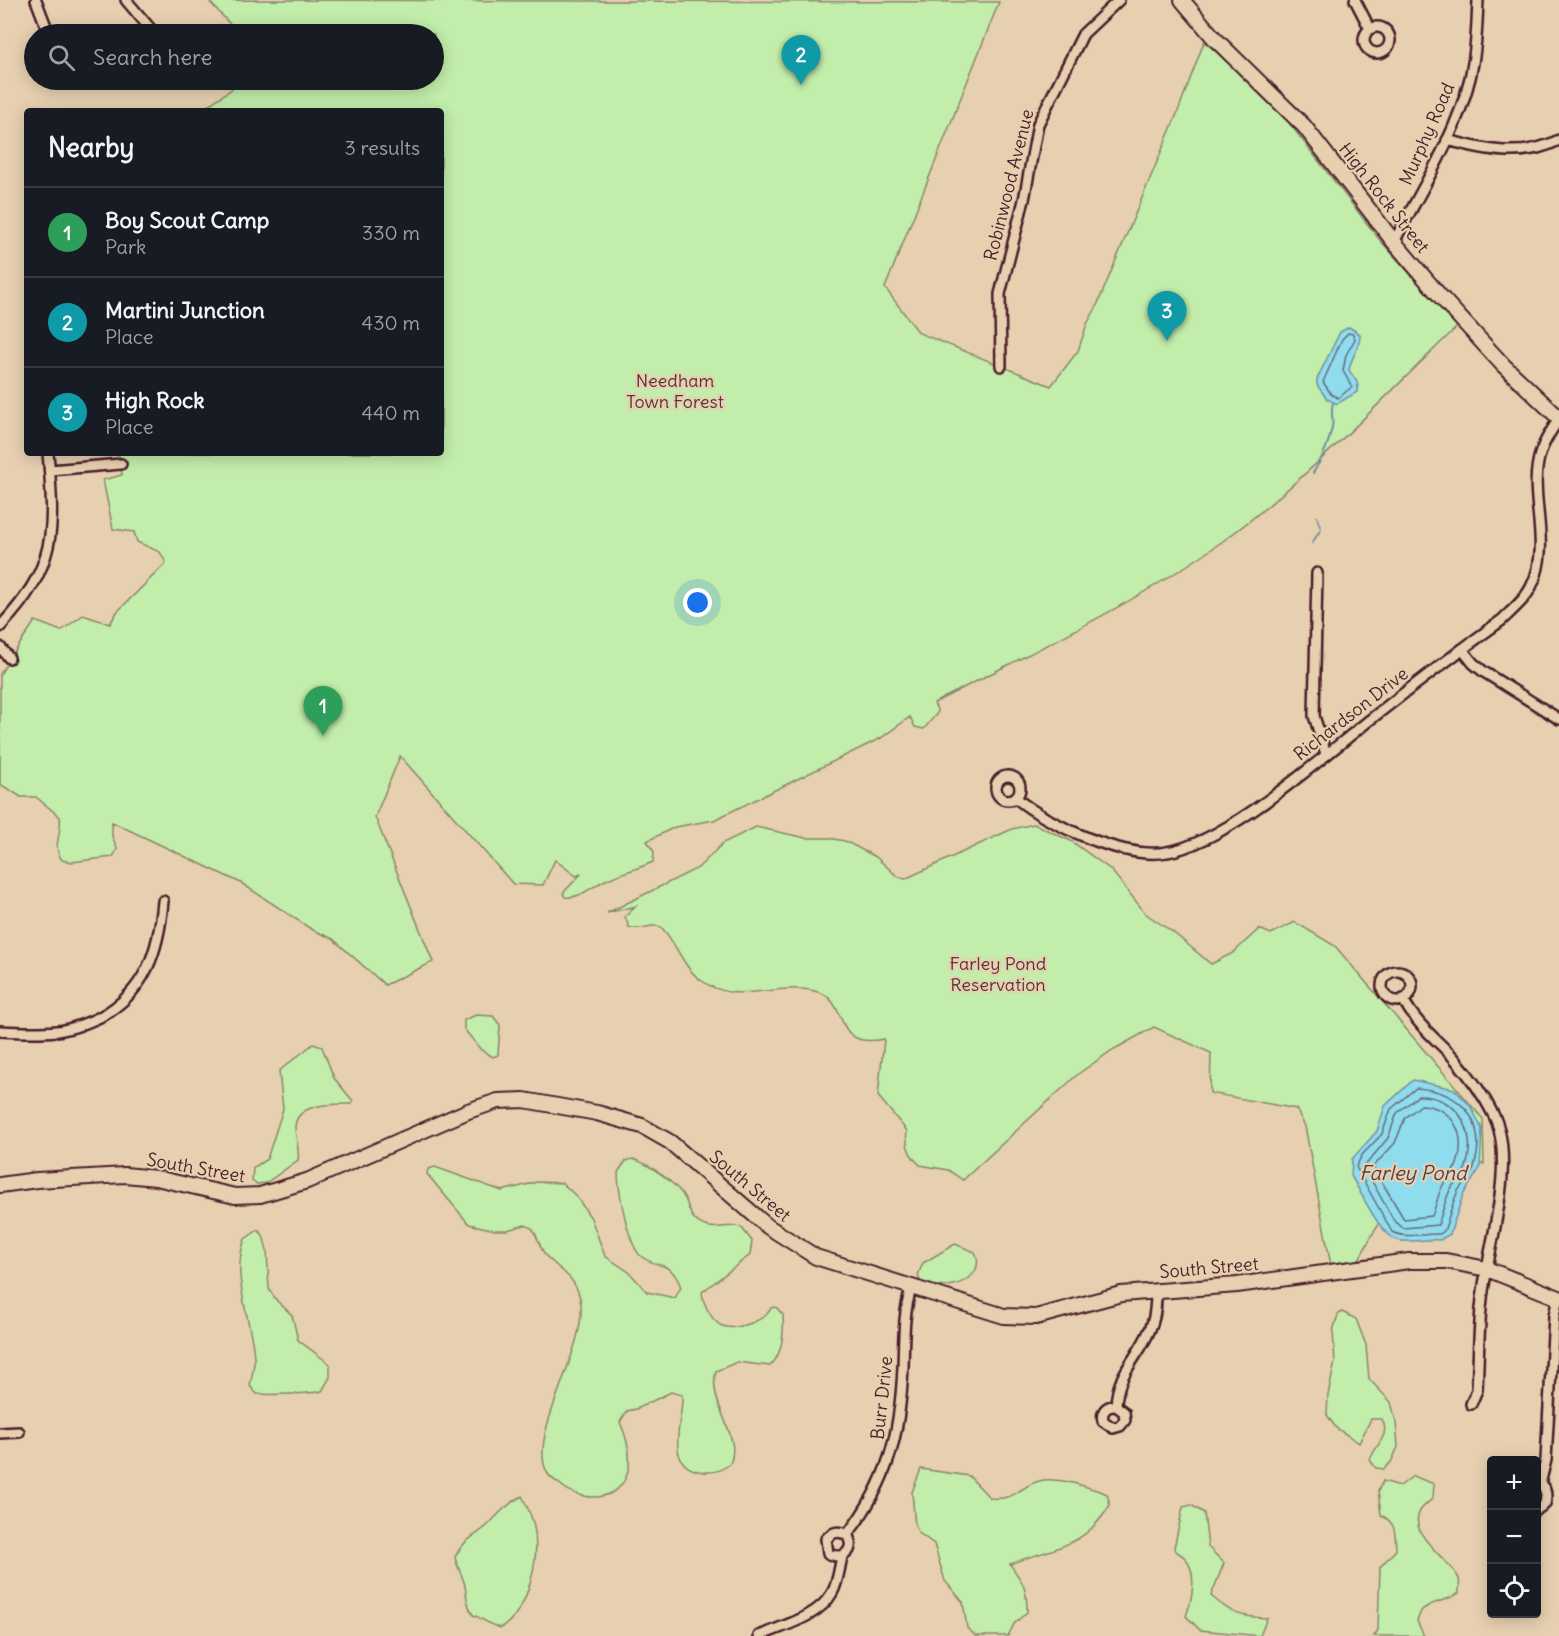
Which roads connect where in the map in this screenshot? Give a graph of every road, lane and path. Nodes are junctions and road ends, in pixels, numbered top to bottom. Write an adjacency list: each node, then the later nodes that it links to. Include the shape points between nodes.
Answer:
1 (36, 0): 7 (street)
2 (126, 0): 8 (street)
3 (1119, 0): 13 (street, Robinwood Avenue, via 1083,34 1038,124 1000,294)
4 (1182, 0): 12 (street, High Rock Street, via 1215,39 1304,126)
5 (1355, 0): 9 (street)
6 (1478, 0): 10 (street, Murphy Road, via 1470,78)
7 (45, 24)
8 (146, 24)
9 (1370, 29)
10 (1447, 140): 11 (street, via 1519,152); 12 (street, Murphy Road)
11 (1559, 140)
12 (1394, 242): 14 (street, High Rock Street, via 1477,337)
13 (1001, 366)
14 (1559, 418): 21 (street, Richardson Drive, via 1540,453 1537,471 1541,546 1532,586 1502,620)
15 (48, 456): 17 (street)
16 (121, 464): 17 (street)
17 (50, 470): 19 (street, via 53,516 47,555 23,599)
18 (1317, 573): 24 (street, via 1314,716)
19 (0, 627)
20 (0, 647): 22 (street)
21 (1462, 649): 23 (street, via 1484,672); 24 (street, Richardson Drive)
22 (9, 658)
23 (1559, 720)
24 (1326, 754): 25 (street, Richardson Drive, via 1230,824 1168,852 1136,853 1114,848 1033,811)
25 (1016, 798)
26 (163, 901): 28 (street, via 159,936 150,965 131,993 112,1010 58,1031)
27 (1403, 999): 30 (street, via 1414,1017 1478,1089 1501,1133 1497,1225)
28 (0, 1031)
29 (0, 1185): 31 (street, South Street, via 125,1175 235,1196 260,1195 307,1181 468,1111 498,1101 524,1100 642,1125 670,1142 787,1241 816,1257)
30 (1487, 1269): 32 (street, South Street, via 1409,1261 1246,1284); 33 (street, South Street); 34 (street, via 1477,1390)
31 (911, 1288): 32 (street, South Street, via 1024,1319 1112,1296); 41 (street, Burr Drive, via 906,1310 899,1426 892,1454 876,1491)
32 (1156, 1291): 35 (street, via 1152,1325 1122,1376)
33 (1559, 1298): 38 (street, via 1554,1316 1546,1460)
34 (1471, 1404)
35 (1116, 1406)
36 (19, 1432): 37 (street)
37 (0, 1433)
38 (1541, 1474)
39 (1541, 1487): 40 (street, via 1547,1495)
40 (1541, 1507)
41 (847, 1535): 42 (street, Burr Drive, via 851,1544); 42 (street, via 840,1531 826,1539 828,1553)
42 (842, 1557): 43 (street, via 833,1592 826,1602)
43 (759, 1636)

